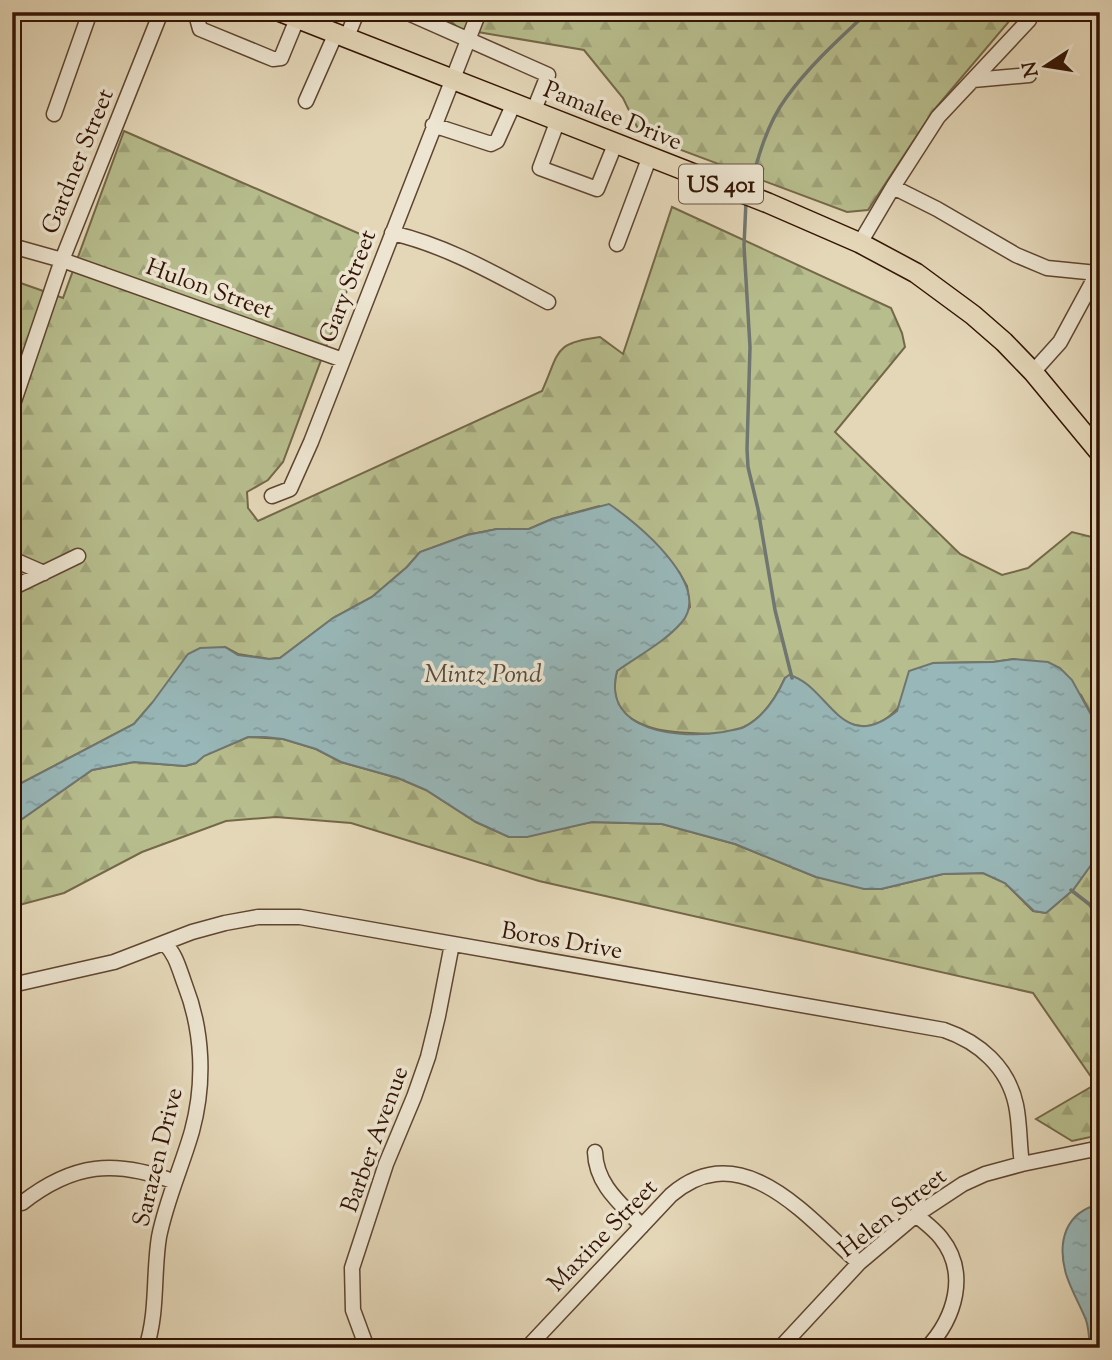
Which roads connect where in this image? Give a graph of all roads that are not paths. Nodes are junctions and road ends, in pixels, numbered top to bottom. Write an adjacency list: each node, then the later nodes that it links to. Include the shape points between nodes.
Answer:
1 (90, 12): 17 (street)
2 (161, 12): 27 (street, Gardner Street)
3 (200, 12): 7 (street, via 200,29 273,60 281,58)
4 (357, 12): 9 (street)
5 (406, 12): 10 (street)
6 (479, 12): 10 (street, Gary Street)
7 (289, 16): 9 (main road, Pamalee Drive / US 401)
8 (1030, 20): 13 (street)
9 (342, 35): 12 (main road, Pamalee Drive / US 401); 14 (street)
10 (467, 39): 12 (street, Gary Street); 16 (street, via 548,75)
11 (1030, 75): 13 (street)
12 (451, 80): 15 (main road, Pamalee Drive / US 401); 19 (street, Gary Street)
13 (973, 80): 22 (street, via 938,117)
14 (306, 101)
15 (514, 103): 16 (main road, Pamalee Drive / US 401); 19 (street, via 497,141 491,144)
16 (534, 110): 18 (main road, Pamalee Drive / US 401)
17 (54, 114)
18 (558, 120): 20 (main road, Pamalee Drive / US 401); 20 (street, via 540,168 597,189)
19 (433, 125): 23 (street, Gary Street)
20 (616, 142): 21 (main road, Pamalee Drive / US 401)
21 (650, 156): 24 (main road, Pamalee Drive / US 401); 25 (street)
22 (893, 187): 24 (street); 28 (street, via 1047,268)
23 (392, 233): 29 (street, via 461,256); 30 (street, Gary Street)
24 (860, 243): 31 (main road, Pamalee Drive / US 401, via 916,273 973,315)
25 (617, 244)
26 (12, 246): 27 (street, Hulon Street)
27 (62, 260): 30 (street, Hulon Street); 32 (street, Gardner Street)
28 (1098, 270): 31 (street, via 1060,342)
29 (548, 302)
30 (343, 360): 34 (street, Gary Street, via 290,489)
31 (1033, 372): 33 (main road, Pamalee Drive / US 401)
32 (12, 407)
33 (1100, 453)
34 (272, 496)
35 (78, 556): 37 (street)
36 (12, 559): 37 (street)
37 (44, 573): 38 (street)
38 (12, 588)
39 (164, 943): 40 (street, Boros Drive, via 225,923 283,916); 41 (street, Boros Drive, via 114,962); 45 (street, Sarazen Drive, via 172,950 190,997 200,1046 199,1097)
40 (452, 944): 44 (street, Boros Drive, via 960,1035 987,1054 1011,1088); 51 (street, Barber Avenue, via 428,1057 352,1268 353,1310)
41 (12, 985)
42 (1100, 1148): 44 (street, Helen Street)
43 (594, 1152): 48 (street, via 603,1185)
44 (1022, 1164): 47 (street, Helen Street, via 963,1184)
45 (176, 1182): 46 (street, via 125,1168 92,1170 42,1187); 50 (street, Sarazen Drive, via 159,1237 154,1314)
46 (22, 1203)
47 (916, 1215): 49 (street, Helen Street); 54 (street, via 948,1248 956,1275 950,1316)
48 (642, 1226): 49 (street, Maxine Street, via 691,1181 732,1174 779,1191); 52 (street, Maxine Street)
49 (859, 1264): 53 (street, Helen Street)
50 (146, 1348)
51 (368, 1348)
52 (527, 1348)
53 (780, 1348)
54 (927, 1348)

